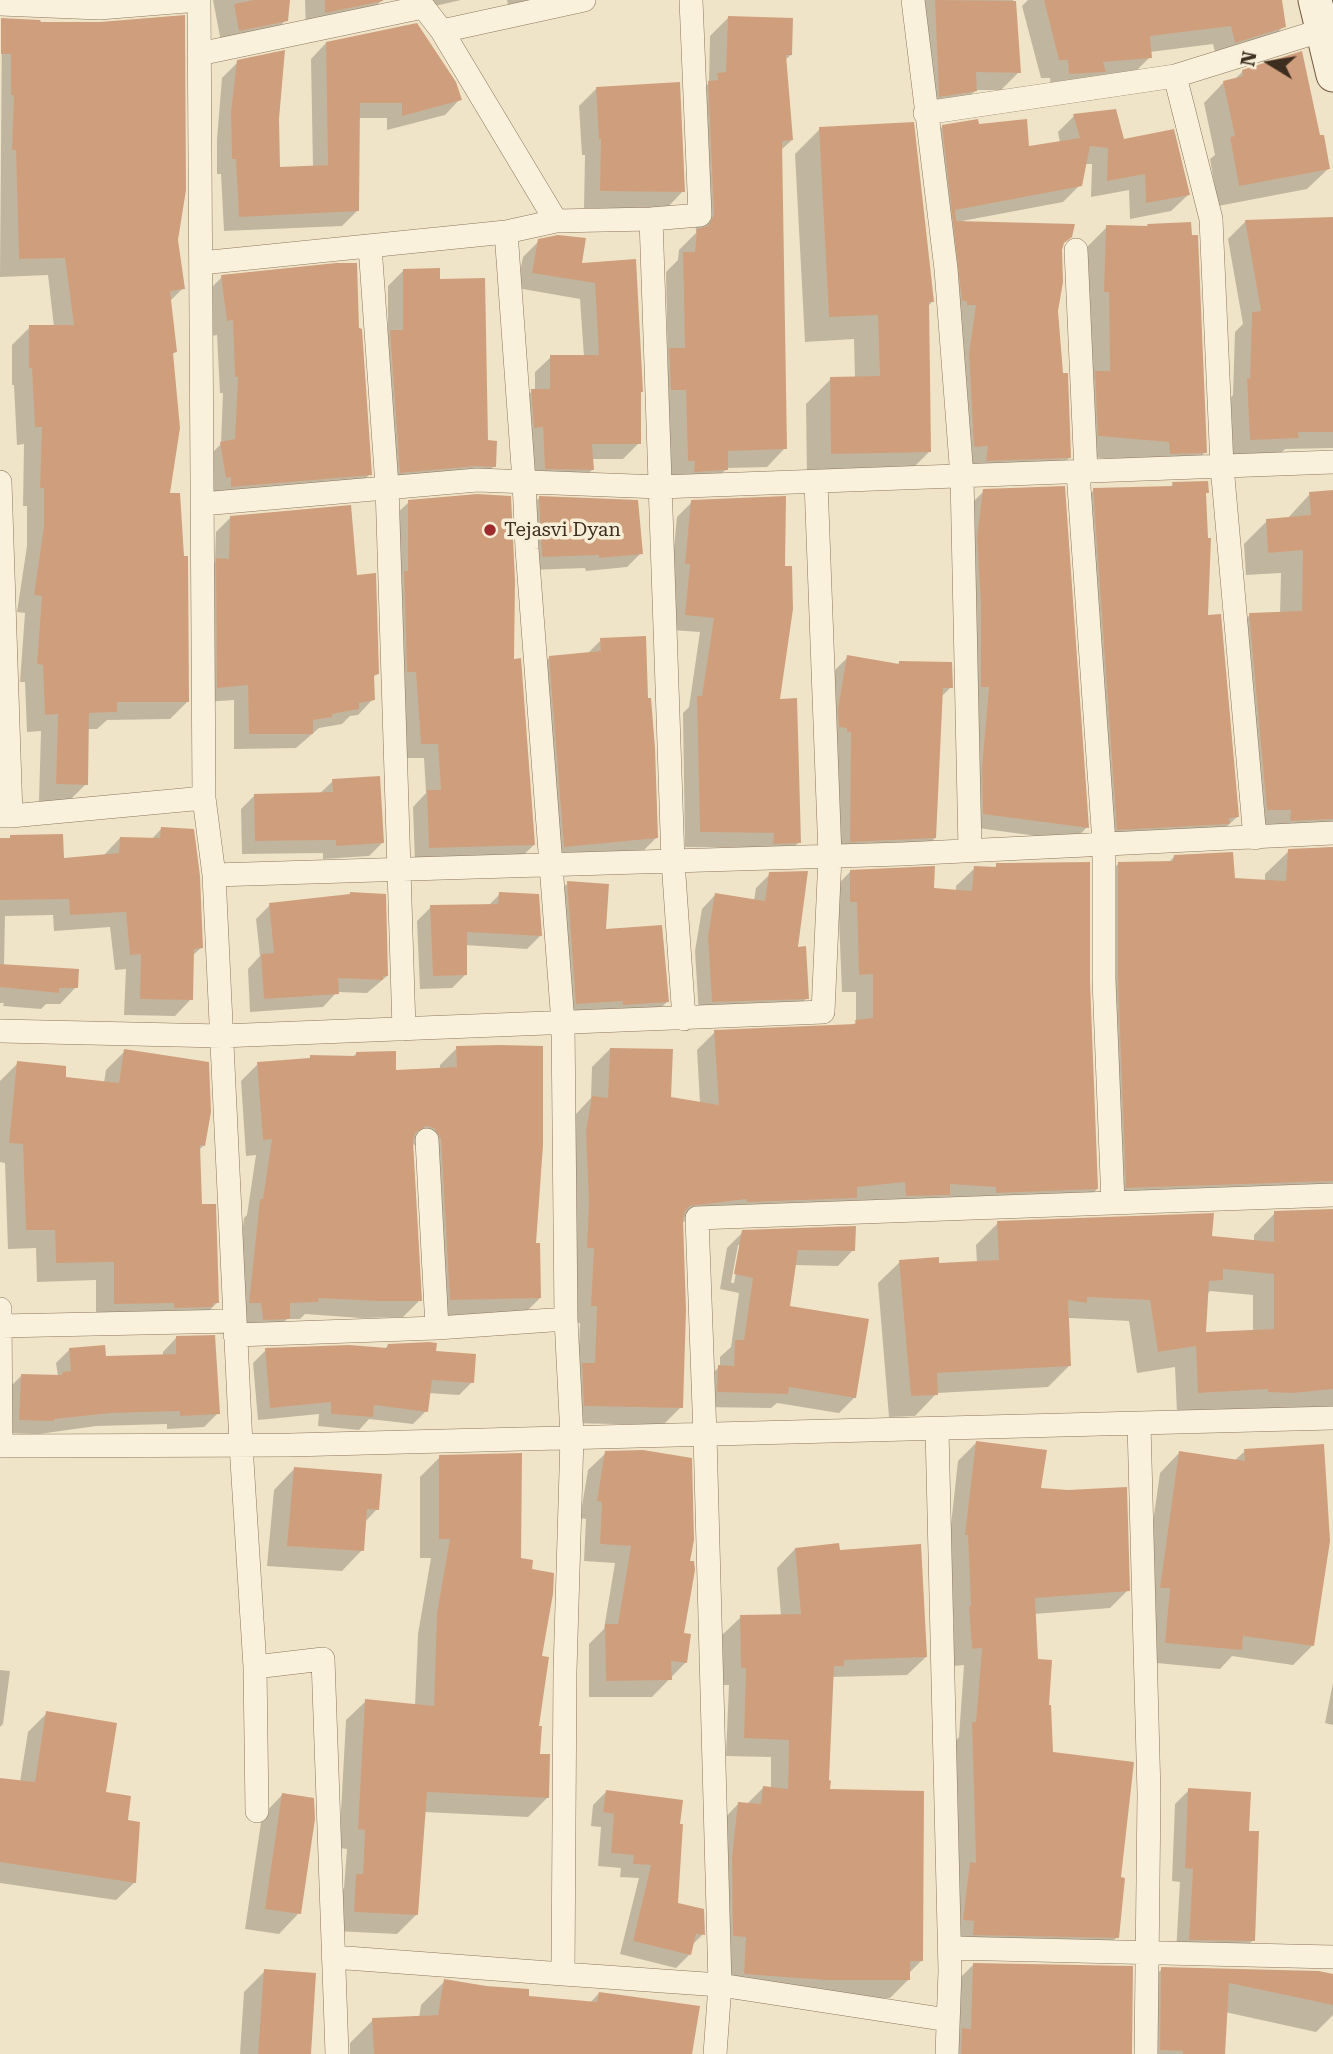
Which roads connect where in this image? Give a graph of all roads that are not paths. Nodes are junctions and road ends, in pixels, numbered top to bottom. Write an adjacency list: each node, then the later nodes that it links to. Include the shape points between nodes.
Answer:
1 (584, 0): 8 (street)
2 (691, 0): 13 (street, via 700,215)
3 (912, 0): 12 (street)
4 (0, 4): 5 (street)
5 (99, 4): 9 (street, via 199,0)
6 (421, 4): 8 (street); 9 (street)
7 (1319, 15): 10 (street); 11 (street)
8 (442, 31): 14 (street)
9 (199, 54): 18 (street)
10 (1333, 75)
11 (1175, 76): 12 (street); 20 (street, via 1211,219)
12 (925, 113): 22 (street, via 946,269)
13 (651, 219): 14 (street); 27 (street)
14 (556, 221): 15 (street)
15 (506, 232): 16 (street); 23 (street)
16 (370, 246): 18 (street); 26 (street)
17 (1076, 250): 21 (street)
18 (201, 263): 28 (street)
19 (1333, 462): 20 (street)
20 (1222, 466): 21 (street); 32 (street)
21 (1082, 472): 22 (street); 33 (street)
22 (962, 477): 25 (street); 34 (street)
23 (524, 481): 26 (street); 27 (street); 37 (street)
24 (0, 482): 30 (street)
25 (816, 482): 27 (street); 35 (street)
26 (387, 486): 28 (street); 38 (street)
27 (660, 487): 36 (street)
28 (202, 504): 29 (street)
29 (204, 798): 30 (street); 39 (street)
30 (6, 816)
31 (1333, 833): 32 (street)
32 (1255, 838): 33 (street)
33 (1104, 843): 34 (street); 47 (street)
34 (970, 850): 35 (street)
35 (830, 856): 36 (street); 40 (street, via 823,1012)
36 (673, 861): 37 (street); 40 (street)
37 (552, 866): 38 (street); 41 (street)
38 (398, 870): 39 (street); 42 (street)
39 (214, 875): 44 (street)
40 (684, 1019): 41 (street)
41 (563, 1023): 42 (street); 49 (street)
42 (404, 1028): 44 (street)
43 (0, 1031): 44 (street)
44 (221, 1036): 50 (street)
45 (427, 1140): 51 (street)
46 (1333, 1195): 47 (street)
47 (1113, 1203): 55 (street, via 697,1218)
48 (1, 1318): 50 (street); 58 (street)
49 (566, 1319): 51 (street); 56 (street)
50 (235, 1328): 51 (street); 57 (street)
51 (437, 1328)
52 (1333, 1418): 53 (street)
53 (1139, 1424): 54 (street); 62 (street)
54 (937, 1429): 55 (street); 61 (street)
55 (705, 1434): 56 (street); 66 (street)
56 (572, 1437): 57 (street); 65 (street)
57 (241, 1445): 58 (street); 59 (street)
58 (1, 1446)
59 (255, 1667): 60 (street); 64 (street, via 323,1659)
60 (257, 1811)
61 (950, 1948): 62 (street); 67 (street)
62 (1149, 1953): 63 (street); 71 (street)
63 (1333, 1957)
64 (333, 1958): 65 (street); 68 (street)
65 (563, 1974): 66 (street)
66 (720, 1985): 67 (street); 69 (street)
67 (948, 2020): 70 (street)
68 (337, 2054)
69 (715, 2054)
70 (947, 2054)
71 (1146, 2054)

